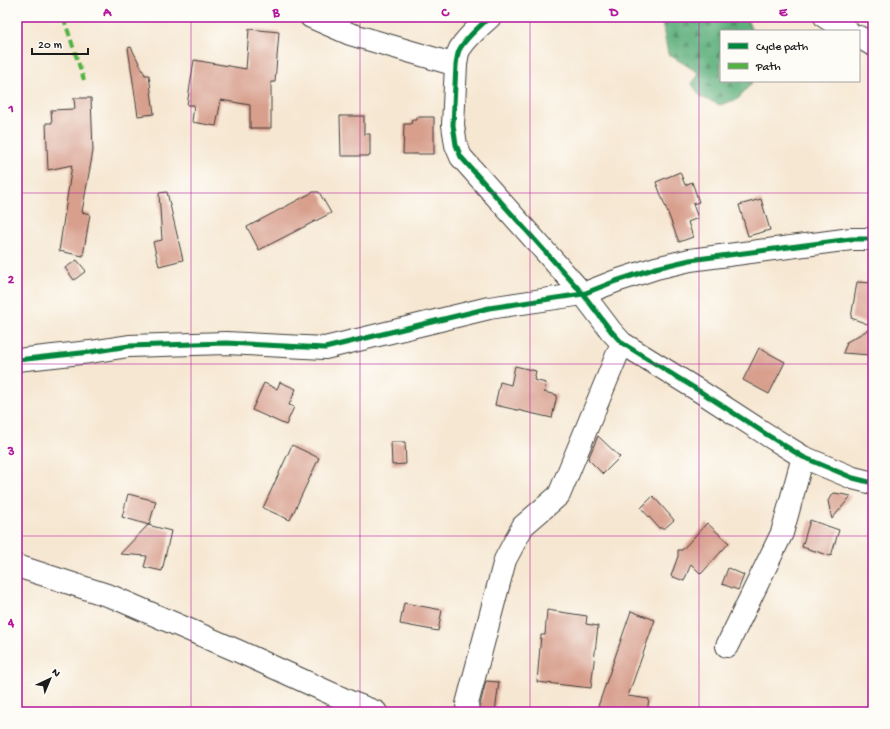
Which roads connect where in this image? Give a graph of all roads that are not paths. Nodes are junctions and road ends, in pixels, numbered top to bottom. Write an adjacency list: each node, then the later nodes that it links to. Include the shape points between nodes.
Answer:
1 (311, 17): 7 (street, via 350,34)
2 (490, 17): 7 (street, via 460,47)
3 (826, 17): 4 (street)
4 (846, 30)
5 (860, 38): 6 (street)
6 (873, 45)
7 (456, 65): 9 (street, via 454,125 456,146 461,157)
8 (873, 239): 9 (street, via 851,239 690,260 642,272)
9 (583, 294): 10 (street); 11 (street, via 489,308 325,348 226,343 129,346)
10 (622, 343): 12 (street); 17 (street, via 559,495 523,526 505,560 467,704)
11 (17, 360)
12 (804, 457): 13 (street); 15 (street, via 782,533)
13 (873, 484)
14 (17, 566): 16 (street, via 113,597)
15 (727, 646)
16 (376, 712)
17 (468, 712)

